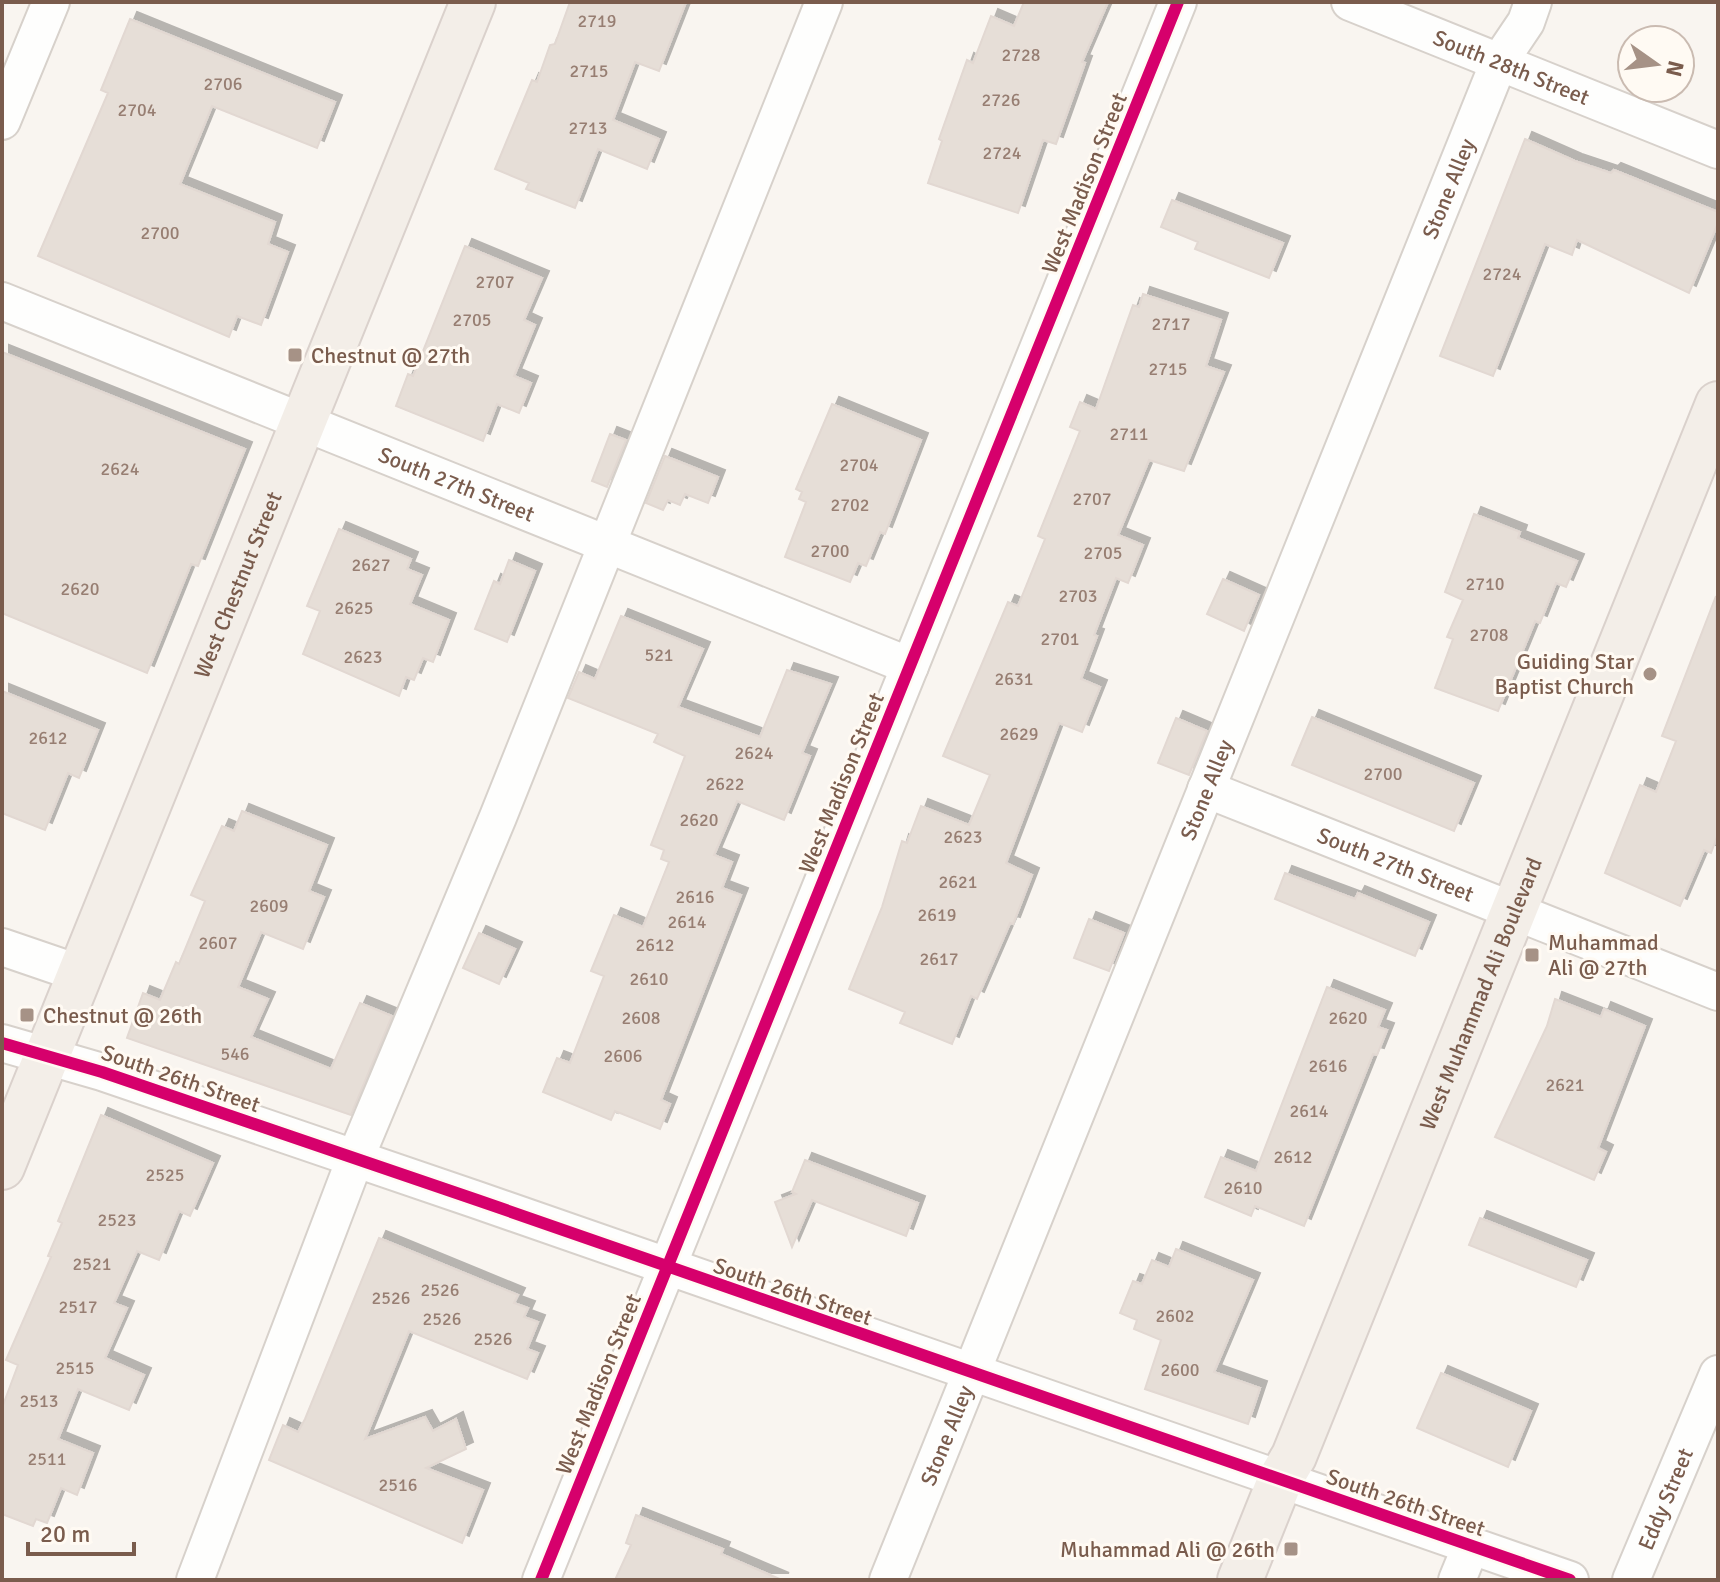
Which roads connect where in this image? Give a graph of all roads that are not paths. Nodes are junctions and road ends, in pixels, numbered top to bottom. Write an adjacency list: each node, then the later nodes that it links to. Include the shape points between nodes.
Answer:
1 (51, 2): 8 (street)
2 (473, 2): 12 (main road, West Chestnut Street)
3 (824, 2): 13 (street)
4 (1178, 2): 14 (street, West Madison Street)
5 (1350, 2): 7 (street, South 28th Street)
6 (1533, 2): 7 (street, Stone Alley)
7 (1499, 62): 9 (street, South 28th Street); 15 (street, Stone Alley)
8 (2, 121)
9 (1718, 150)
10 (2, 301): 12 (street, South 27th Street)
11 (1718, 404): 16 (main road, West Muhammad Ali Boulevard)
12 (303, 421): 13 (street, South 27th Street); 18 (main road, West Chestnut Street)
13 (607, 544): 14 (street, South 27th Street); 22 (street)
14 (910, 666): 24 (street, West Madison Street)
15 (1206, 789): 16 (street, South 27th Street); 25 (street, Stone Alley)
16 (1513, 911): 19 (street, South 27th Street); 27 (main road, West Muhammad Ali Boulevard)
17 (2, 947): 18 (street)
18 (81, 974): 21 (main road, West Chestnut Street)
19 (1718, 992)
20 (2, 1043): 21 (street, South 26th Street)
21 (46, 1056): 22 (street, South 26th Street); 23 (main road, West Chestnut Street)
22 (355, 1159): 24 (street, South 26th Street); 29 (street)
23 (2, 1167)
24 (667, 1268): 25 (street, South 26th Street); 30 (street, West Madison Street)
25 (971, 1374): 27 (street, South 26th Street); 31 (street, Stone Alley)
26 (1718, 1374): 35 (street, Eddy Street)
27 (1281, 1478): 28 (street, South 26th Street); 32 (main road, West Muhammad Ali Boulevard)
28 (1471, 1546): 33 (street); 34 (street, South 26th Street)
29 (195, 1580)
30 (541, 1580)
31 (888, 1580)
32 (1240, 1580)
33 (1457, 1580)
34 (1570, 1580)
35 (1631, 1580)

